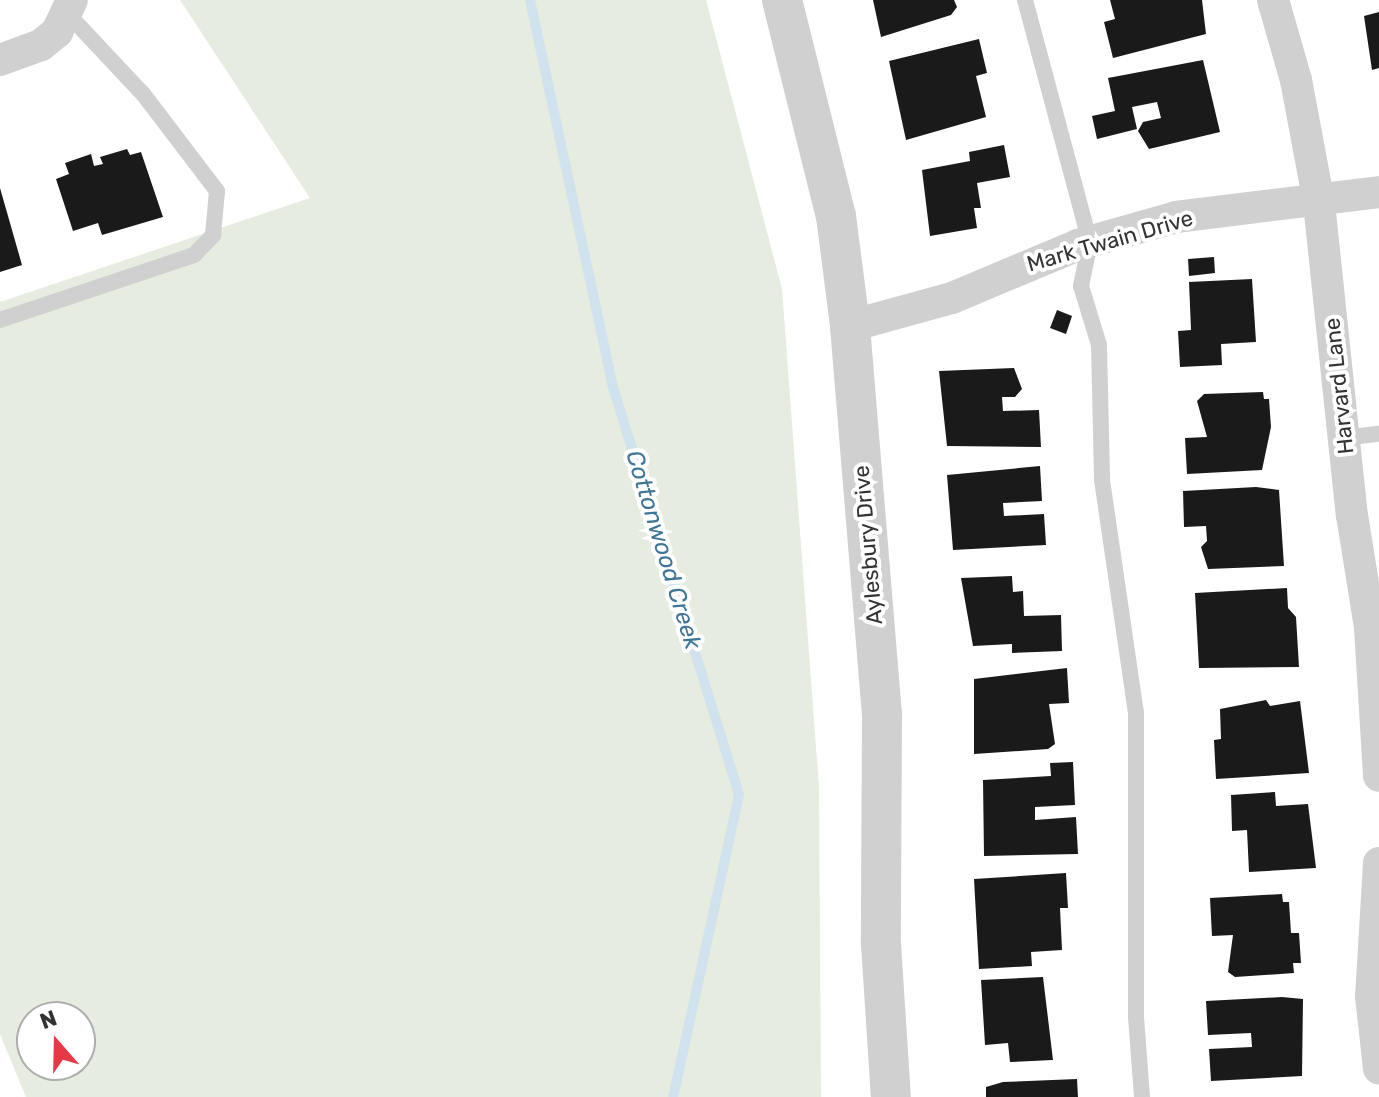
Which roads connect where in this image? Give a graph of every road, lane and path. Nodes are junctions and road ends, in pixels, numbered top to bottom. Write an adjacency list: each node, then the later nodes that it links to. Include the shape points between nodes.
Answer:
1 (782, 0): 10 (street, Aylesbury Drive, via 836,216)
2 (1025, 0): 8 (lane)
3 (1273, 0): 7 (street, Harvard Lane, via 1296,80)
4 (70, 7): 5 (street, via 41,45); 9 (lane, via 217,191 213,235 194,255)
5 (0, 60)
6 (1379, 192): 7 (street, Mark Twain Drive)
7 (1319, 203): 8 (street, Mark Twain Drive, via 1176,217); 12 (street, Harvard Lane)
8 (1090, 242): 10 (street, Mark Twain Drive, via 952,298); 18 (lane, via 1081,286 1099,345 1102,480 1136,713 1136,1017)
9 (0, 320)
10 (850, 326): 17 (street, Aylesbury Drive, via 882,715 881,944)
11 (1379, 434): 12 (lane)
12 (1344, 438): 13 (street, Harvard Lane)
13 (1377, 688): 14 (street, Harvard Lane)
14 (1379, 776)
15 (1379, 863): 16 (street, via 1371,996)
16 (1379, 1069)
17 (891, 1097)
18 (1142, 1097)

